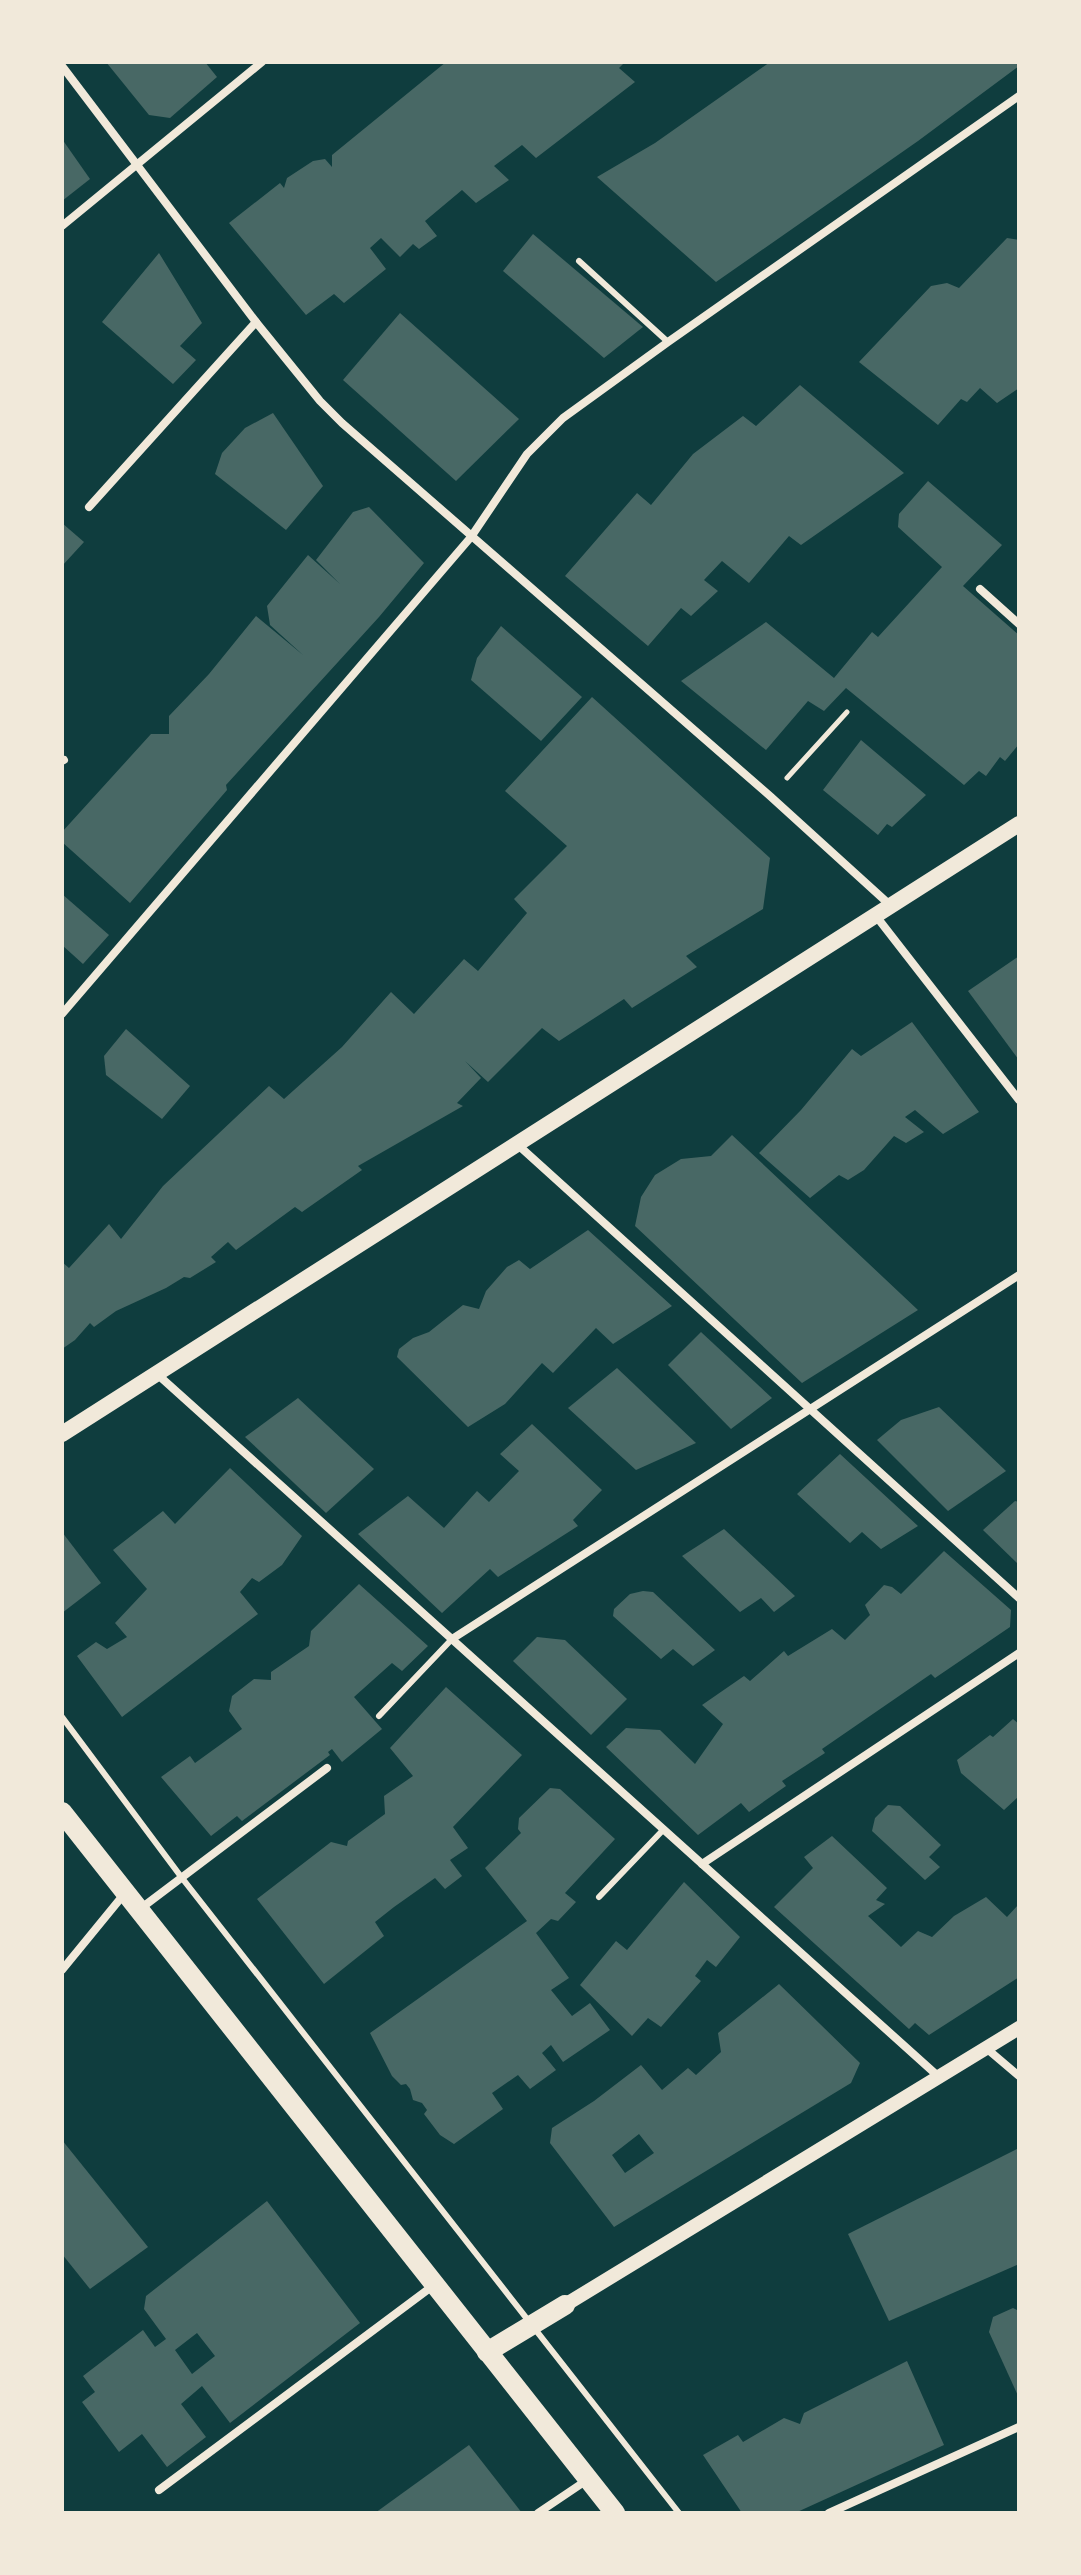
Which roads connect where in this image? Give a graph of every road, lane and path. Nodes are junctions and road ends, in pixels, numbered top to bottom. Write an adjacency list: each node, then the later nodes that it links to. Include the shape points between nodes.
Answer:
1 (262, 62): 4 (street)
2 (62, 66): 4 (street)
3 (1019, 96): 8 (street)
4 (136, 165): 5 (street); 7 (street)
5 (62, 226)
6 (579, 261): 8 (lane)
7 (256, 322): 9 (street); 10 (street, via 342,423)
8 (668, 342): 10 (street, via 540,439)
9 (89, 507)
10 (471, 537): 14 (street); 18 (street)
11 (980, 589): 12 (street)
12 (1019, 624)
13 (847, 712): 14 (path)
14 (770, 796): 16 (street)
15 (1019, 824): 16 (main road)
16 (891, 906): 17 (main road)
17 (876, 916): 19 (street); 20 (main road)
18 (62, 1014)
19 (1019, 1100)
20 (517, 1144): 22 (main road); 23 (street)
21 (1019, 1275): 23 (street)
22 (157, 1374): 24 (main road); 26 (street)
23 (810, 1409): 25 (street); 26 (street)
24 (62, 1434)
25 (1019, 1598)
26 (452, 1639): 28 (lane); 32 (street)
27 (1019, 1653): 33 (street)
28 (379, 1716)
29 (62, 1717): 34 (lane)
30 (327, 1768): 34 (street)
31 (62, 1812): 35 (main road)
32 (664, 1829): 33 (street); 36 (lane)
33 (702, 1864): 42 (street)
34 (182, 1878): 37 (street); 45 (lane)
35 (126, 1892): 37 (main road); 38 (street)
36 (599, 1897)
37 (139, 1910): 43 (main road)
38 (62, 1970)
39 (1019, 2028): 40 (street)
40 (986, 2048): 41 (street); 42 (street)
41 (1019, 2076)
42 (939, 2077): 44 (street)
43 (434, 2284): 46 (main road); 49 (street)
44 (565, 2305): 45 (main road)
45 (533, 2324): 46 (main road); 52 (lane)
46 (487, 2352): 48 (main road)
47 (1019, 2427): 53 (street)
48 (588, 2480): 50 (street); 51 (main road)
49 (159, 2490)
50 (538, 2513)
51 (615, 2513)
52 (679, 2513)
53 (829, 2513)

